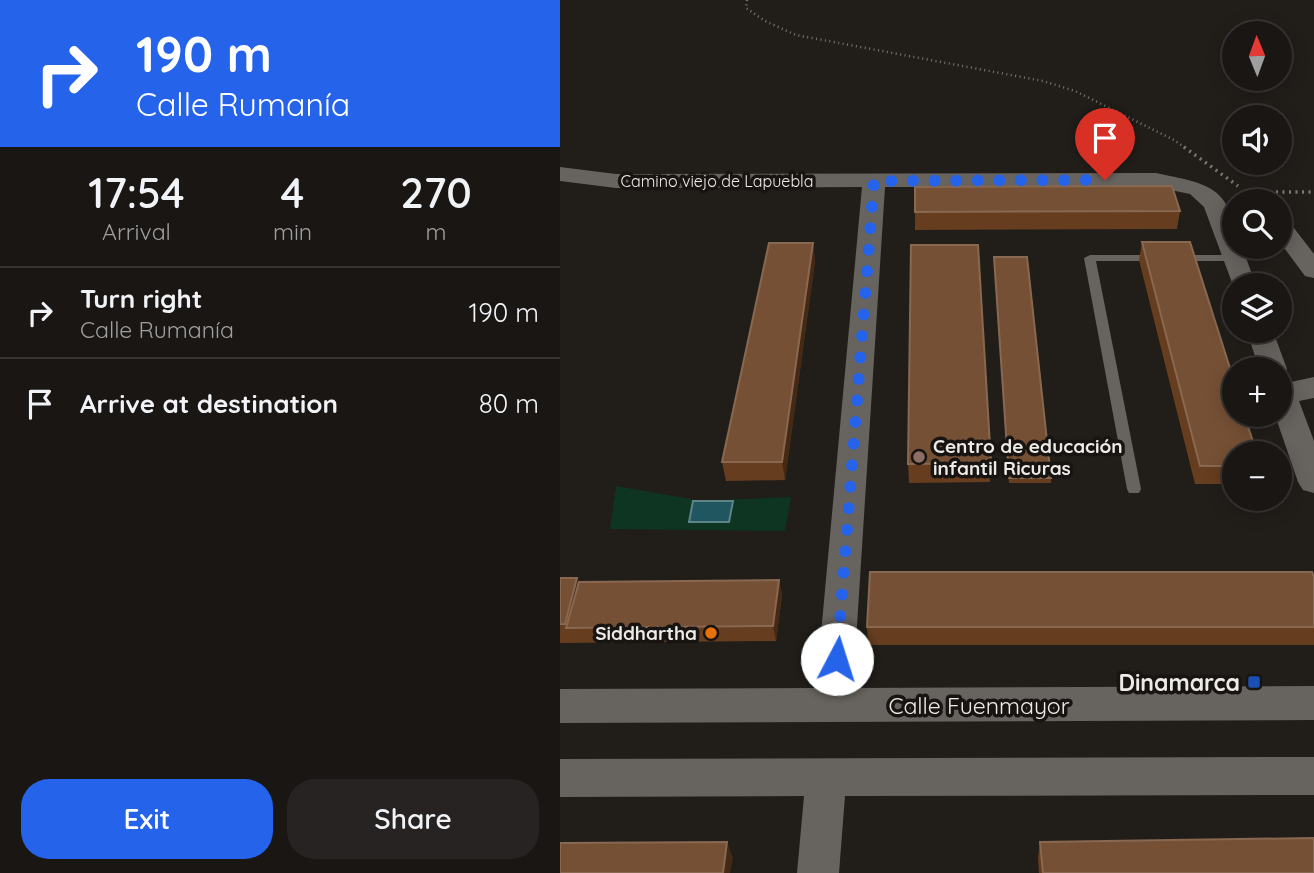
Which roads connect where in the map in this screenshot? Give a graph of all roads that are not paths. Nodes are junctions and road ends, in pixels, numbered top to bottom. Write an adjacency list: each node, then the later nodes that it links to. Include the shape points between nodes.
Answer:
1 (560, 174): 2 (street, Camino viejo de Lapuebla, via 616,181)
2 (874, 181): 3 (street, Camino viejo de Lapuebla, via 1156,180 1198,189 1215,205); 14 (street)
3 (1222, 225)
4 (1292, 241): 6 (street)
5 (1222, 258): 11 (lane, via 1090,258)
6 (1314, 271)
7 (1292, 386): 8 (street, via 1306,391)
8 (1314, 386)
9 (1292, 421): 10 (street)
10 (1314, 482)
11 (1134, 489)
12 (1314, 703): 14 (street, Calle Fuenmayor)
13 (560, 706): 14 (street, Calle Fuenmayor)
14 (833, 706)
15 (1314, 776): 16 (street)
16 (826, 777): 17 (street); 18 (street)
17 (560, 778)
18 (818, 873)

